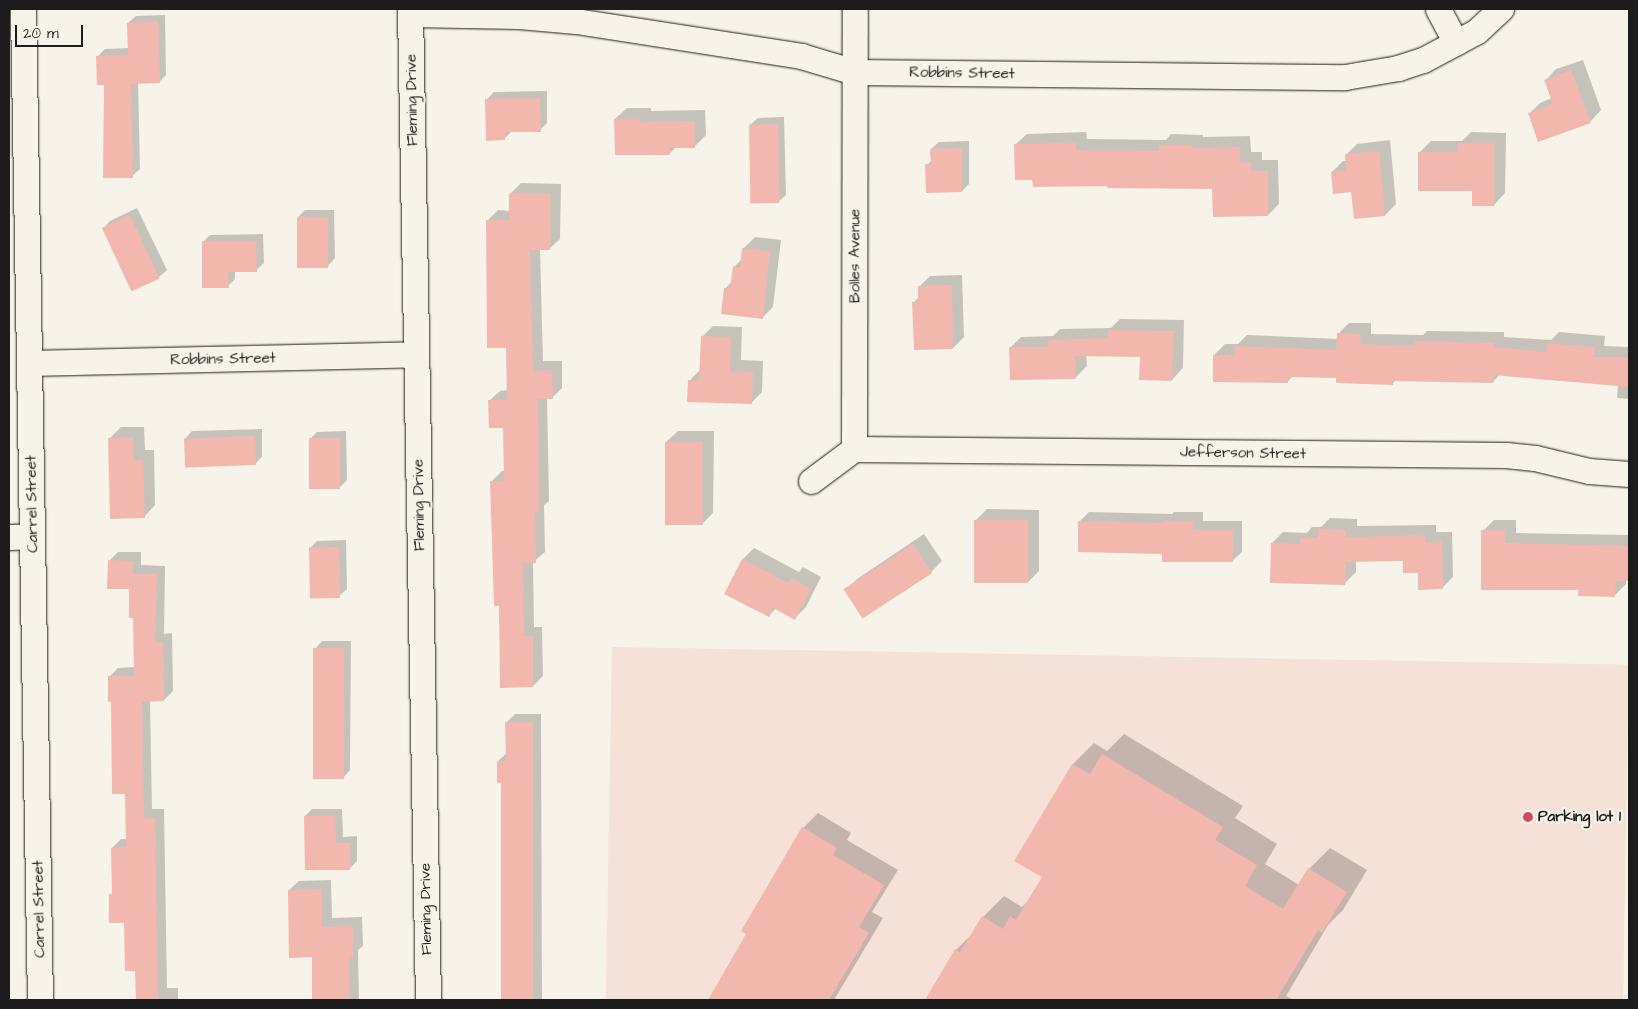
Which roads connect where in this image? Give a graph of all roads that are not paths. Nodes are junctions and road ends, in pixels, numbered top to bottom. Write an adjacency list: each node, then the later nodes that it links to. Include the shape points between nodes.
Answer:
1 (23, 9): 9 (street, Carrel Street)
2 (855, 9): 7 (street, Bolles Avenue)
3 (1438, 9): 6 (street)
4 (1501, 9): 6 (street, Robbins Street, via 1477,31)
5 (410, 12): 7 (street, Robbins Street, via 519,16 576,22 801,56); 8 (street, Fleming Drive)
6 (1456, 43): 7 (street, Robbins Street, via 1423,60 1398,68 1344,77)
7 (855, 72): 10 (street, Bolles Avenue)
8 (416, 354): 9 (street, Robbins Street); 15 (street, Fleming Drive)
9 (30, 363): 13 (street, Carrel Street)
10 (854, 449): 11 (street, Jefferson Street, via 1506,455 1535,458 1589,471); 12 (street)
11 (1629, 474)
12 (811, 481)
13 (20, 536): 14 (street, Carrel Street)
14 (40, 1000)
15 (428, 1000)

